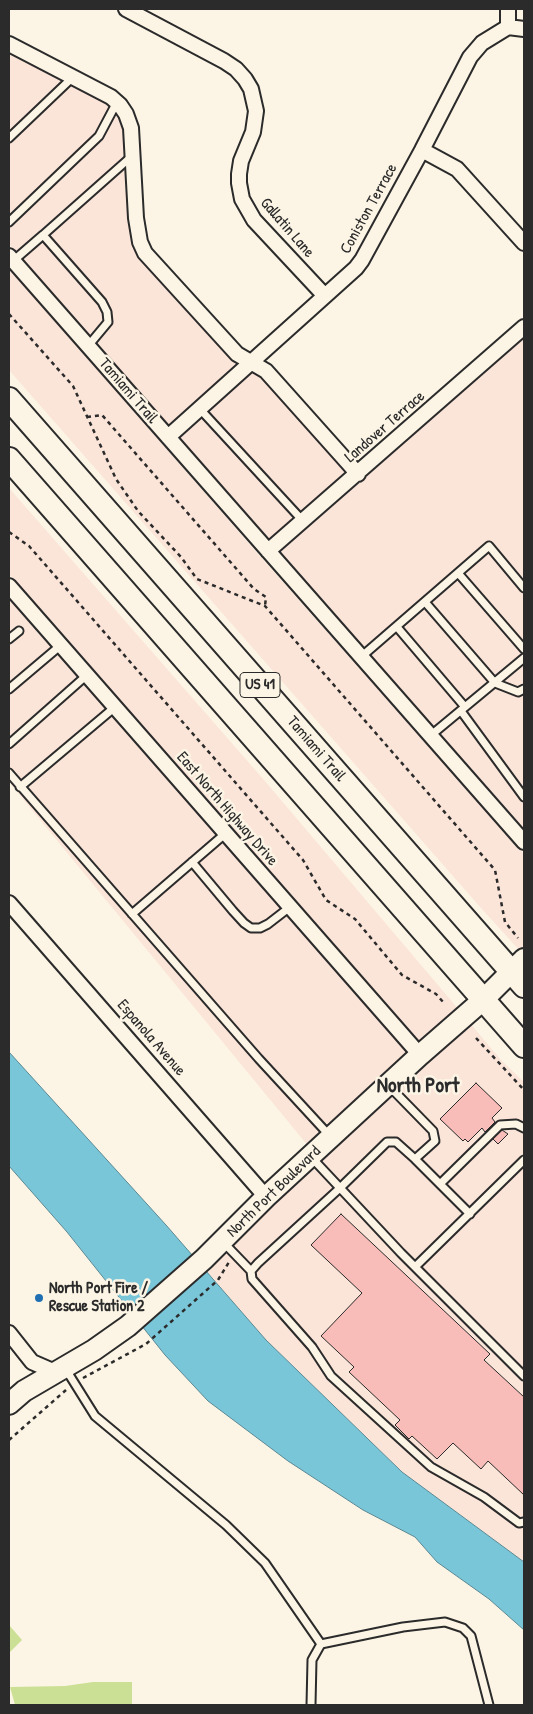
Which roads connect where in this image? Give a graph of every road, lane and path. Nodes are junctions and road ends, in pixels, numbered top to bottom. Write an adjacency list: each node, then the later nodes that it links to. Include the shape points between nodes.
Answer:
1 (126, 9): 15 (street, Gallatin Lane, via 236,68 245,79 256,111 253,132 241,161 239,183 242,199 254,220)
2 (508, 9): 3 (street)
3 (508, 27): 4 (street); 9 (street, Coniston Terrace, via 482,43 470,57)
4 (524, 29)
5 (9, 44): 6 (street)
6 (73, 78): 7 (street); 8 (lane)
7 (117, 102): 10 (street, via 131,128); 11 (lane, via 99,136)
8 (9, 138)
9 (422, 150): 13 (street, via 457,169); 15 (street, Coniston Terrace, via 362,260)
10 (132, 156): 12 (lane); 19 (street, via 136,218 140,242 146,253 237,354)
11 (9, 222)
12 (42, 235): 14 (lane); 18 (lane, via 102,302 107,312 108,322)
13 (524, 243)
14 (11, 258): 18 (street, Tamiami Trail)
15 (325, 296): 19 (street, Coniston Terrace)
16 (9, 314): 22 (path, via 73,386)
17 (524, 327): 25 (street, Landover Terrace)
18 (88, 346): 23 (street, Tamiami Trail)
19 (250, 362): 21 (street, Coniston Terrace); 25 (street, via 266,371)
20 (9, 399): 59 (main road, Tamiami Trail / US 41)
21 (199, 408): 23 (street, Coniston Terrace); 26 (lane)
22 (87, 417): 33 (path, via 102,415 254,589 266,597); 33 (path, via 116,479 138,511 197,579)
23 (168, 437): 28 (street, Tamiami Trail)
24 (9, 459): 60 (main road, US 41)
25 (358, 474): 26 (street, Landover Terrace)
26 (303, 522): 28 (street, Landover Terrace)
27 (9, 532): 61 (path, via 29,546 303,860 326,900 355,919 402,975 436,994)
28 (268, 551): 39 (street, Tamiami Trail)
29 (458, 573): 30 (lane, via 489,546); 32 (lane); 38 (lane)
30 (523, 584)
31 (9, 586): 37 (street, East North Highway Drive)
32 (425, 602): 34 (lane); 42 (lane)
33 (265, 606): 58 (path, via 496,870 505,922)
34 (397, 626): 39 (lane); 46 (lane)
35 (19, 631): 36 (lane)
36 (9, 639)
37 (61, 645): 41 (street, East North Highway Drive); 43 (lane)
38 (524, 649)
39 (361, 658): 47 (street, Tamiami Trail)
40 (524, 658): 42 (lane)
41 (87, 675): 45 (street, East North Highway Drive); 48 (lane)
42 (495, 683): 44 (lane, via 518,692); 46 (lane)
43 (9, 689)
44 (524, 689)
45 (115, 707): 50 (lane); 52 (street, East North Highway Drive)
46 (463, 709): 47 (lane); 51 (lane)
47 (430, 737): 53 (street, Tamiami Trail)
48 (9, 744)
49 (9, 773): 50 (lane)
50 (20, 787): 57 (lane)
51 (524, 797)
52 (226, 833): 54 (lane); 56 (street, East North Highway Drive)
53 (524, 842)
54 (192, 862): 56 (lane, via 251,928 268,924); 57 (lane)
55 (9, 903): 74 (street, Espanola Avenue)
56 (290, 907): 64 (street, East North Highway Drive)
57 (132, 914): 68 (lane)
58 (518, 938)
59 (520, 972): 60 (street, North Port Boulevard)
60 (483, 1000): 63 (main road, US 41); 64 (street, North Port Boulevard)
61 (444, 1003)
62 (476, 1038): 66 (path)
63 (524, 1046)
64 (420, 1055): 65 (street, North Port Boulevard)
65 (388, 1084): 68 (street, North Port Boulevard); 70 (lane, via 433,1131 435,1141)
66 (524, 1090)
67 (524, 1128): 72 (lane, via 500,1125)
68 (331, 1137): 69 (street, North Port Boulevard)
69 (310, 1156): 73 (lane); 74 (street, North Port Boulevard)
70 (415, 1159): 72 (lane); 73 (lane, via 396,1142 387,1142)
71 (524, 1161): 75 (lane)
72 (440, 1184): 75 (lane)
73 (340, 1188): 77 (lane); 78 (lane)
74 (266, 1197): 76 (street, North Port Boulevard)
75 (470, 1214): 77 (lane)
76 (229, 1248): 78 (lane); 80 (path, via 230,1260 218,1280); 82 (street, North Port Boulevard, via 204,1259 128,1326)
77 (415, 1267): 83 (lane)
78 (251, 1271): 86 (lane, via 252,1279 312,1347 331,1376 372,1414 431,1467 484,1497 520,1523)
79 (9, 1333): 82 (street, via 32,1362)
80 (146, 1344)
81 (524, 1364): 83 (lane)
82 (60, 1370): 85 (street, North Port Boulevard); 87 (lane, via 95,1416 251,1547)
83 (518, 1370): 84 (lane)
84 (524, 1376)
85 (9, 1404)
86 (524, 1522)
87 (321, 1644): 88 (lane, via 312,1660); 89 (lane, via 403,1627 445,1622 454,1625 472,1636)
88 (311, 1705)
89 (488, 1705)

